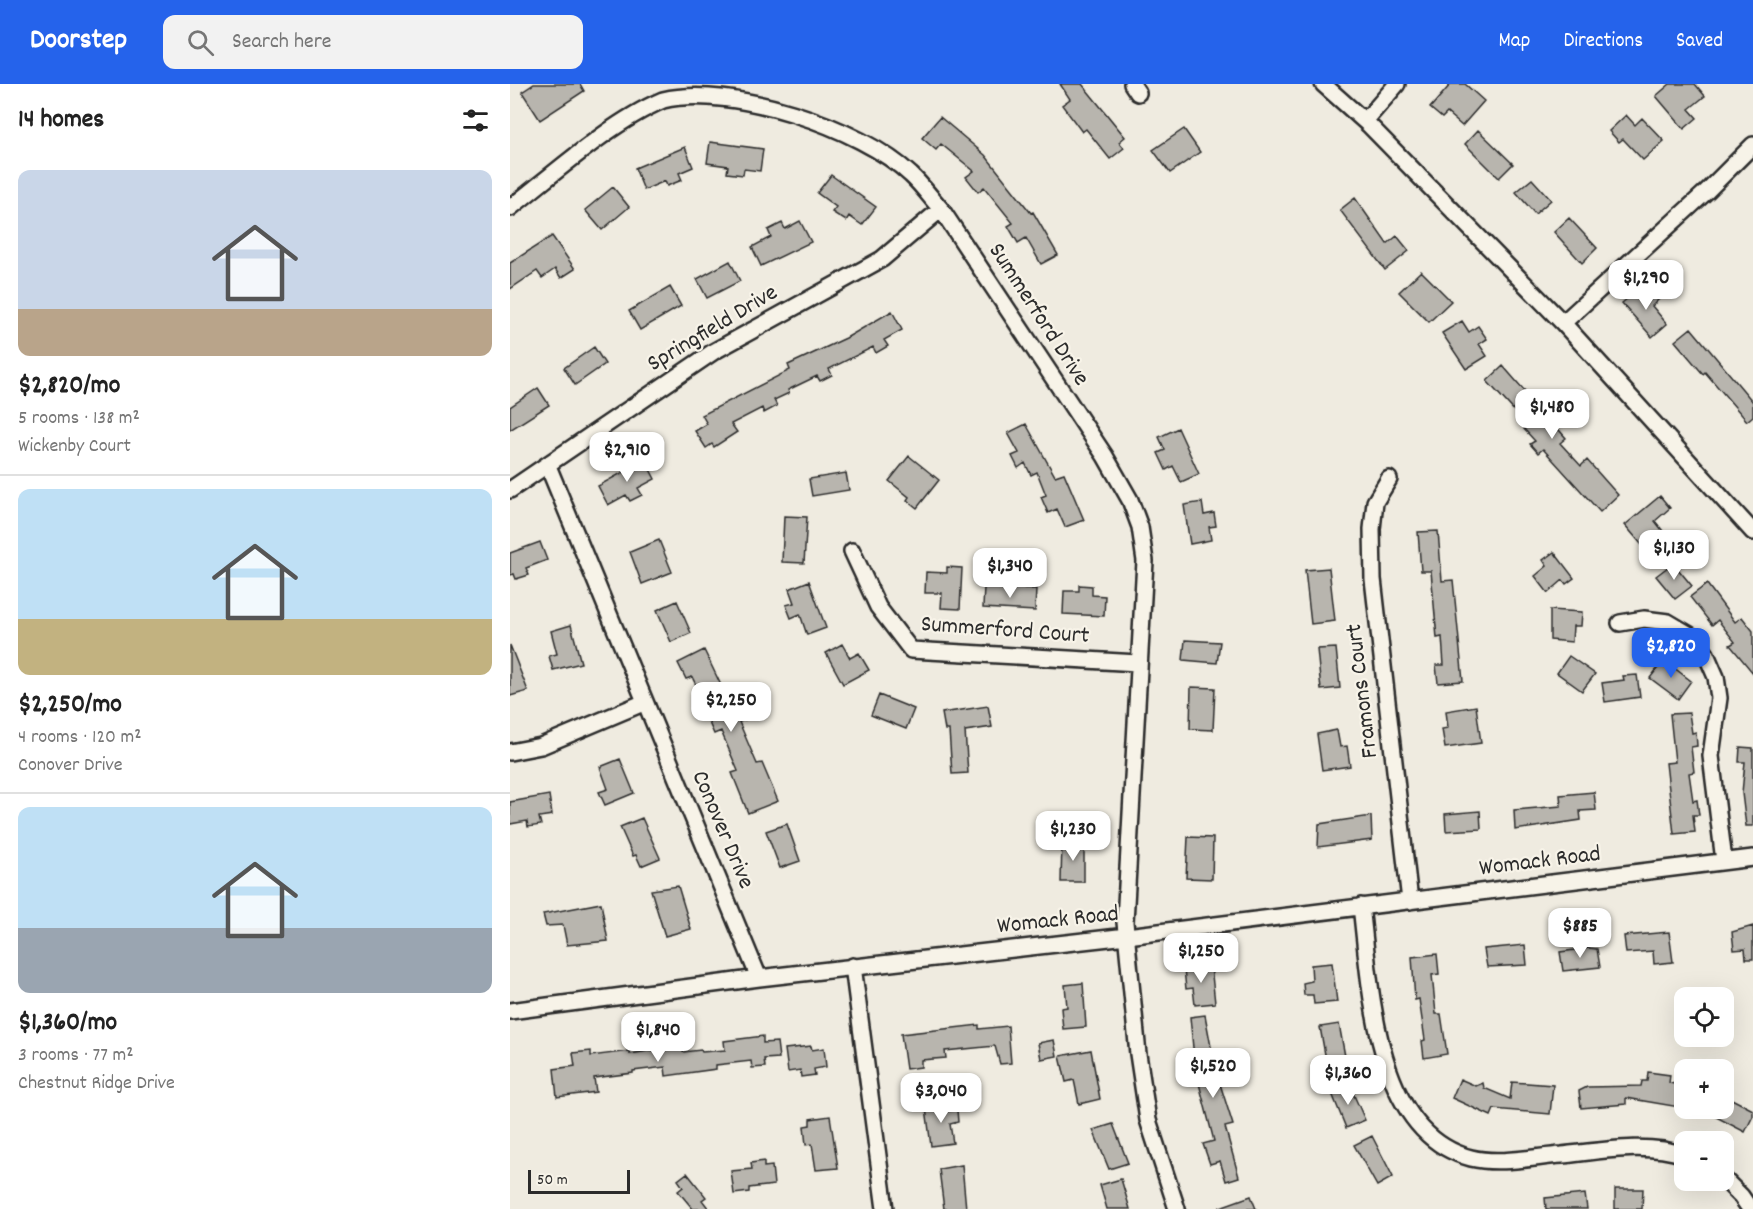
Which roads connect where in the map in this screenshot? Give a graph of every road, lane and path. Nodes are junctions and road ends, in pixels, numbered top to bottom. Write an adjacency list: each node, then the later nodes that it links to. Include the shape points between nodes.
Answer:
1 (1323, 84): 3 (street)
2 (1397, 84): 3 (street)
3 (1365, 121): 7 (street)
4 (1753, 145): 7 (street)
5 (510, 208): 6 (street, Summerford Drive, via 622,122 664,100 704,91 796,109 861,139 911,174)
6 (941, 209): 8 (street, Springfield Drive, via 882,259 713,352); 14 (street, Summerford Drive, via 1105,456 1130,500 1140,527 1145,561)
7 (1563, 323): 11 (street)
8 (548, 466): 10 (street, Springfield Drive); 15 (street, Conover Drive)
9 (1389, 479): 19 (street, Framons Court, via 1375,502 1373,579)
10 (510, 490)
11 (1753, 532)
12 (852, 550): 14 (street, Summerford Court, via 878,607 911,650)
13 (1620, 623): 18 (street, via 1644,619 1668,622 1690,635 1706,654 1716,676 1719,698 1711,756)
14 (1138, 663): 21 (street, Summerford Drive, via 1135,783 1127,854)
15 (644, 703): 16 (street, via 541,746); 23 (street, Conover Drive)
16 (510, 752)
17 (1753, 858): 18 (street, Womack Road)
18 (1724, 861): 19 (street, Womack Road)
19 (1410, 901): 20 (street, Womack Road)
20 (1361, 906): 21 (street, Womack Road); 25 (street, via 1374,1009 1387,1065 1404,1106 1422,1131 1447,1149 1473,1158 1500,1160 1631,1149)
21 (1127, 936): 22 (street, Womack Road); 28 (street, Summerford Drive, via 1148,1120)
22 (854, 966): 23 (street, Womack Road); 27 (street)
23 (759, 978): 24 (street, Womack Road)
24 (510, 1011)
25 (1674, 1152)
26 (1734, 1189): 29 (street)
27 (885, 1209)
28 (1177, 1209)
29 (1750, 1209)

